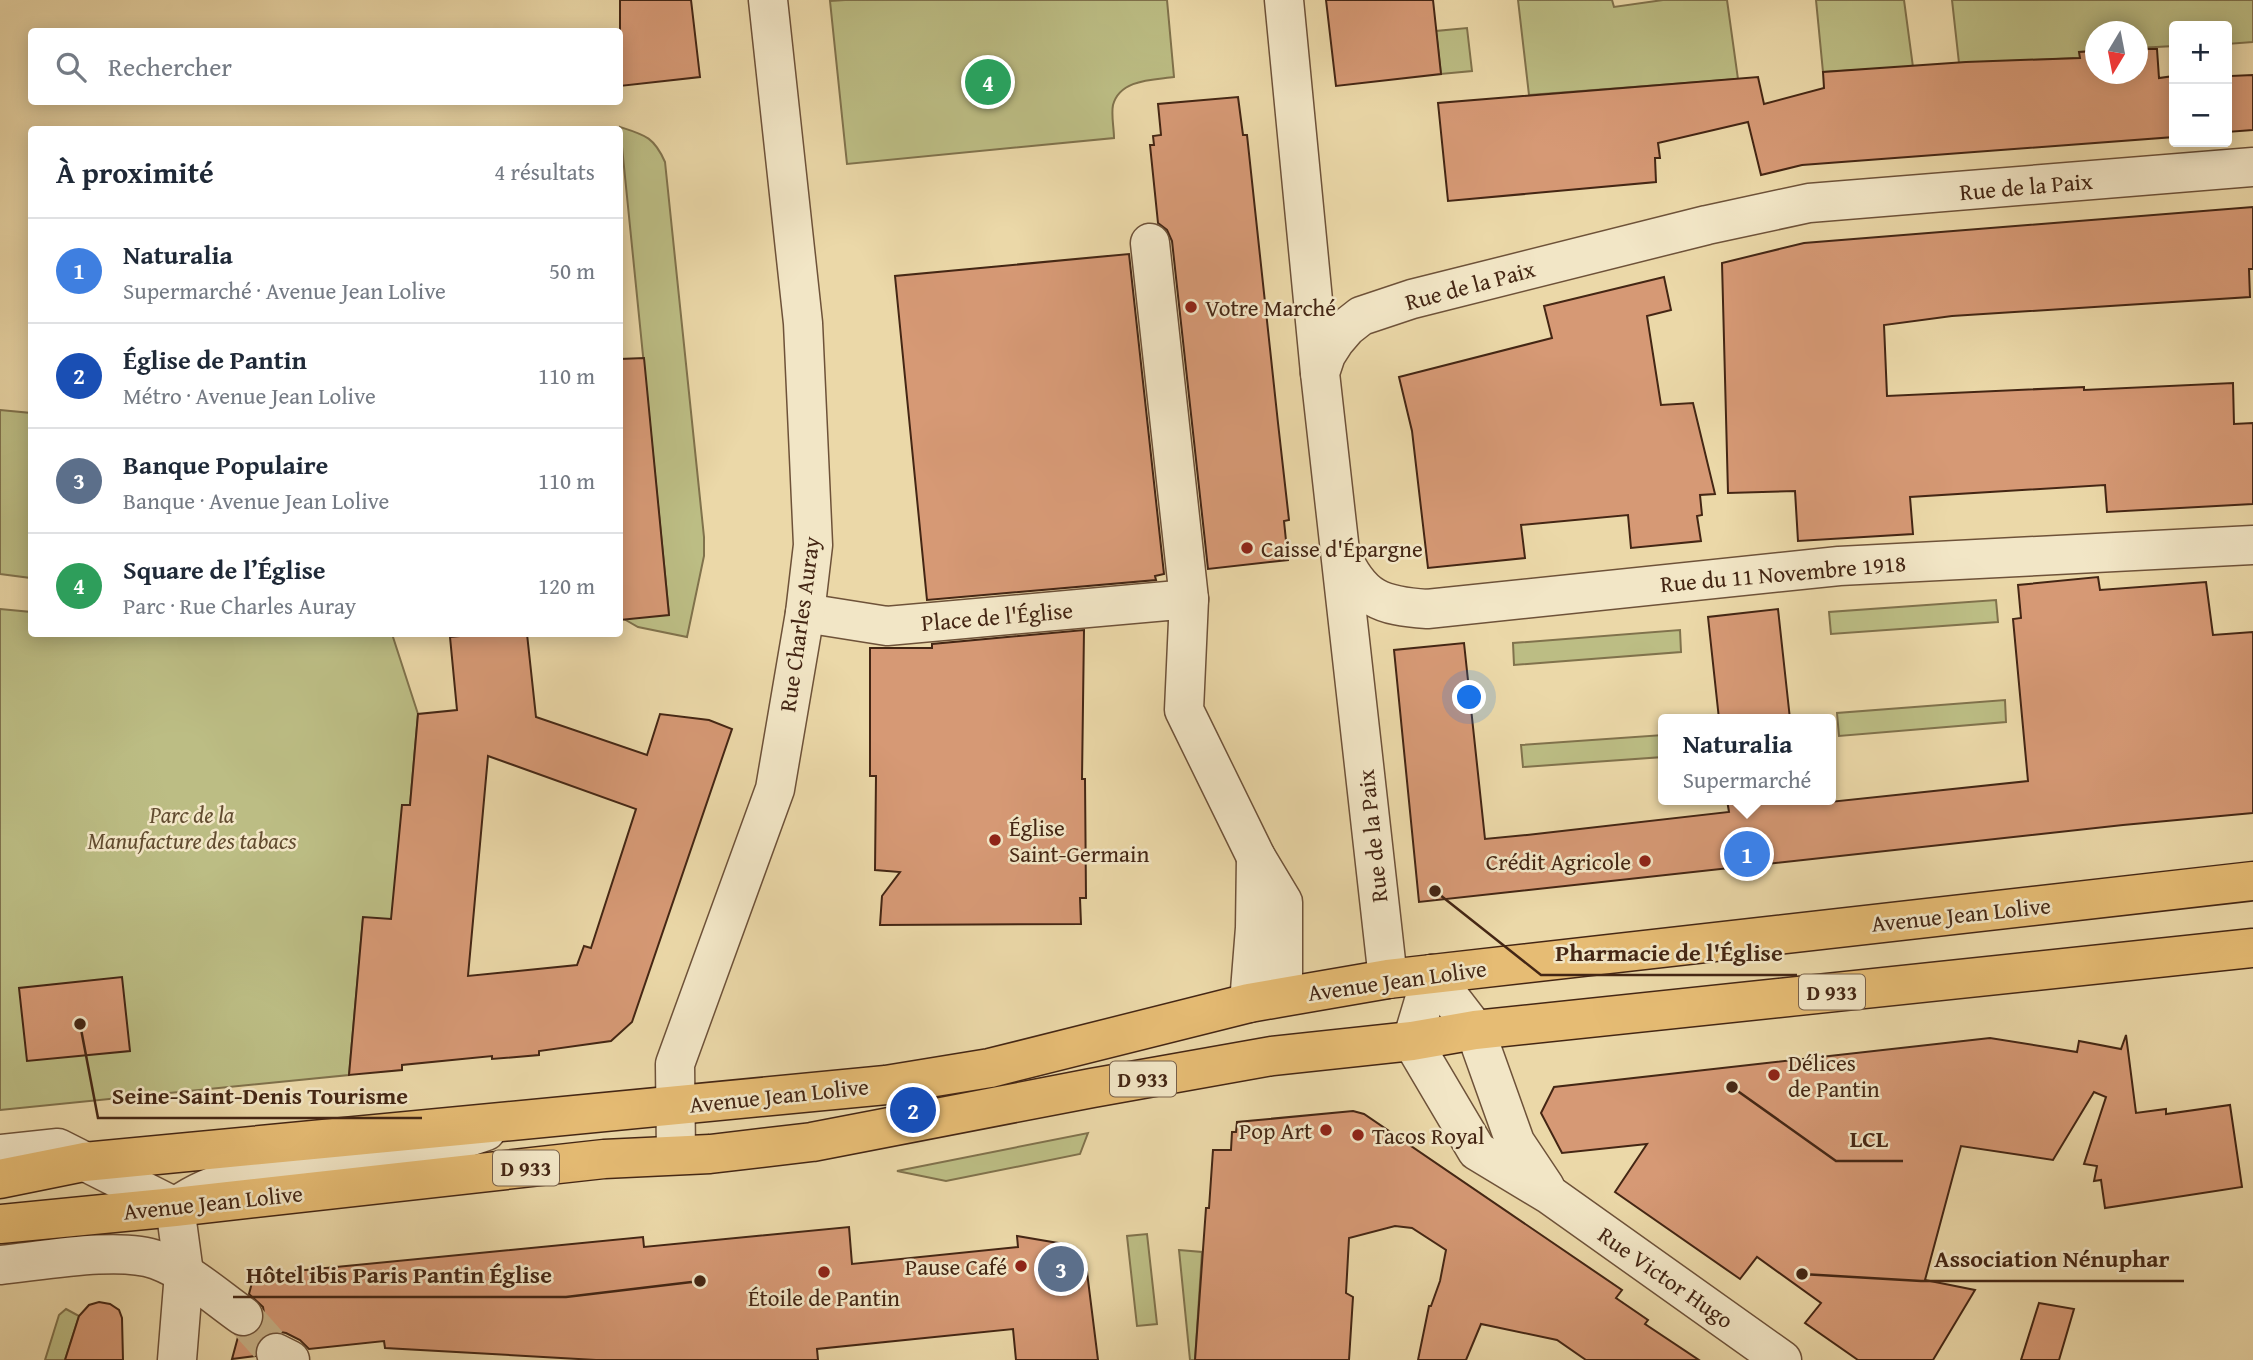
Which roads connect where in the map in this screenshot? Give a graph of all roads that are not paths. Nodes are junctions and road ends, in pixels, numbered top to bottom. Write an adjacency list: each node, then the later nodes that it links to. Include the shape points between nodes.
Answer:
1 (768, 0): 9 (street, Rue Charles Auray, via 803,323 813,545)
2 (1284, 0): 5 (street)
3 (2253, 167): 5 (street, Rue de la Paix, via 1808,203 1733,219 1412,299 1361,316 1335,341)
4 (1150, 243): 8 (street)
5 (1320, 373): 7 (street, Rue de la Paix)
6 (2253, 545): 7 (street, Rue du 11 Novembre 1918, via 1839,565 1427,609 1388,604 1373,596 1360,587)
7 (1340, 552): 13 (street, Rue de la Paix)
8 (1189, 599): 9 (street, Place de l'Église, via 887,626); 14 (street, via 1184,710 1283,902)
9 (805, 613): 17 (street, Rue Charles Auray, via 775,789 675,1064)
10 (2253, 881): 12 (main road, Avenue Jean Lolive / D 933)
11 (2253, 948): 15 (main road, Avenue Jean Lolive / D 933)
12 (1432, 974): 13 (main road, Avenue Jean Lolive / D 933); 15 (street, Rue Victor Hugo); 16 (street)
13 (1388, 979): 14 (main road, Avenue Jean Lolive / D 933)
14 (1266, 999): 17 (main road, Avenue Jean Lolive / D 933, via 990,1068 886,1085)
15 (1475, 1030): 16 (main road, Avenue Jean Lolive / D 933); 23 (street, Rue Victor Hugo, via 1515,1142)
16 (1412, 1041): 20 (main road, Avenue Jean Lolive / D 933, via 1272,1056 812,1142); 23 (street, Rue Victor Hugo, via 1477,1151)
17 (674, 1105): 18 (main road, Avenue Jean Lolive / D 933); 20 (street, Avenue Jean Lolive)
18 (551, 1116): 21 (main road, Avenue Jean Lolive / D 933); 24 (street, via 408,1156 243,1177 214,1185)
19 (0, 1154): 21 (street, via 58,1148)
20 (676, 1155): 24 (main road, Avenue Jean Lolive / D 933)
21 (84, 1162): 22 (main road, Avenue Jean Lolive / D 933); 24 (street)
22 (0, 1179)
23 (1550, 1195): 32 (street, Rue Victor Hugo)
24 (175, 1207): 25 (main road, Avenue Jean Lolive / D 933); 27 (street)
25 (0, 1224)
26 (0, 1265): 27 (street, via 112,1254 155,1259)
27 (184, 1273): 28 (street); 29 (street)
28 (243, 1316)
29 (177, 1360)
30 (282, 1360): 31 (street, via 276,1353)
31 (290, 1360)
32 (1782, 1360)

